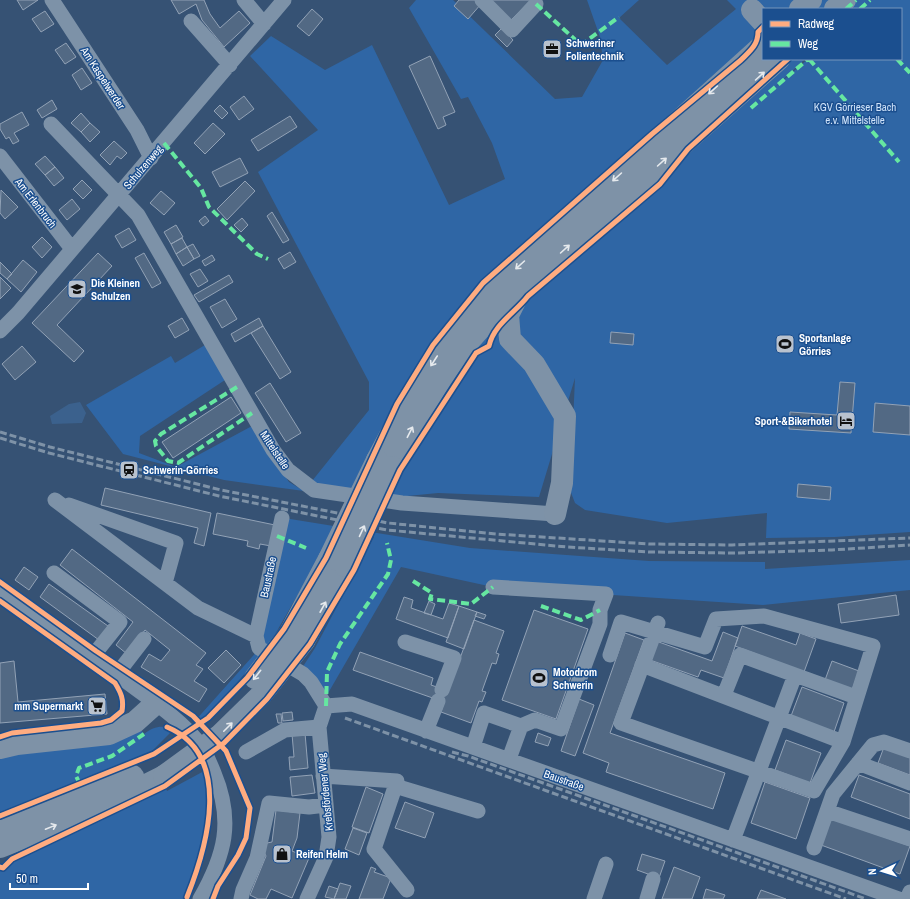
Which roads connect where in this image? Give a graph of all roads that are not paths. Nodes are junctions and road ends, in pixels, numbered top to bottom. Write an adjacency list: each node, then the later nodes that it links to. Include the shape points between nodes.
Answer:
1 (52, 0): 19 (street, Am Kaspelwerder, via 137,130)
2 (244, 0): 13 (street)
3 (284, 0): 13 (street, Schulzenweg)
4 (482, 0): 8 (street, via 512,30)
5 (812, 0): 9 (highway)
6 (816, 0): 10 (highway)
7 (845, 0): 11 (highway)
8 (536, 4)
9 (801, 8)
10 (806, 8)
11 (836, 8)
12 (191, 21): 16 (street)
13 (264, 24): 16 (street, Schulzenweg)
14 (762, 43): 26 (highway, one-way to 26, via 507,276 474,310 442,348 408,401)
15 (778, 60): 22 (highway, one-way to 15)
16 (230, 65): 19 (street, Schulzenweg)
17 (51, 124): 20 (street)
18 (0, 156): 21 (street, Am Erlenbruch)
19 (151, 158): 20 (street, Schulzenweg)
20 (120, 195): 21 (street, Schulzenweg); 27 (street, Mittelstelle, via 138,215 273,450 288,470 314,490 402,503)
21 (72, 249): 23 (street, Schulzenweg)
22 (522, 288): 24 (highway, via 508,315); 25 (highway, via 488,320)
23 (0, 331)
24 (510, 339): 25 (highway, via 491,338); 27 (highway, via 534,364 565,416 562,484)
25 (457, 356): 26 (highway, one-way to 25)
26 (385, 463): 57 (highway, bridge, via 337,563 297,637 211,724)
27 (555, 514)
28 (282, 518): 34 (street, Baustraße)
29 (54, 573): 38 (street, via 120,622)
30 (165, 583): 30 (street, via 147,569 54,500 176,543); 34 (street, via 207,613)
31 (493, 587): 47 (street, via 606,594 600,610 600,624 561,729 535,720)
32 (0, 594): 38 (street)
33 (656, 628): 37 (street, via 622,622); 39 (street); 43 (street, via 705,647 716,618 764,616 873,646)
34 (256, 636): 45 (street, via 259,648 303,674 311,682)
35 (144, 639): 40 (street)
36 (406, 642): 49 (street, via 454,658)
37 (610, 655)
38 (92, 657): 40 (street)
39 (642, 665): 42 (street); 58 (street, via 621,723)
40 (117, 674): 44 (street)
41 (795, 674): 42 (street, via 740,655); 43 (street); 46 (street)
42 (724, 695): 46 (street)
43 (856, 697): 50 (street)
44 (155, 704): 52 (highway, via 134,722 109,734); 76 (street, via 183,726 200,744 218,782 224,803 225,838 218,865)
45 (326, 706): 48 (street, Krebsfördener Weg); 49 (street, Baustraße, via 352,704)
46 (779, 716): 50 (street); 58 (street)
47 (521, 726): 51 (street, via 484,713); 55 (street)
48 (319, 727): 54 (street, via 285,730); 59 (street, Krebsfördener Weg)
49 (426, 731): 51 (street, Baustraße)
50 (842, 742): 58 (street, via 814,791)
51 (473, 747): 55 (street, Baustraße)
52 (0, 748)
53 (910, 751): 56 (street, via 884,742 873,745)
54 (246, 752)
55 (508, 759): 69 (street, Baustraße)
56 (858, 763): 60 (street); 64 (street, via 833,794)
57 (161, 769): 62 (highway); 67 (highway, one-way to 57, via 108,804)
58 (758, 772): 69 (street)
59 (323, 776): 61 (street, via 398,781); 63 (street, Krebsfördener Weg)
60 (910, 783)
61 (395, 786): 65 (street); 74 (street, via 374,848)
62 (103, 789): 66 (highway, via 86,790); 67 (highway)
63 (326, 805): 77 (street, via 309,807 269,803 256,858); 78 (street, Krebsfördener Weg, via 329,837 326,856)
64 (827, 810): 68 (street); 70 (street)
65 (478, 811)
66 (0, 821)
67 (5, 839): 71 (highway)
68 (910, 839)
69 (733, 840): 81 (street, Baustraße)
70 (814, 848)
71 (0, 861)
72 (606, 864): 79 (street)
73 (653, 878): 80 (street)
74 (407, 890)
75 (910, 892): 82 (street)
76 (200, 899)
77 (241, 899)
78 (307, 899)
79 (594, 899)
80 (647, 899)
81 (899, 899)
82 (907, 899)

